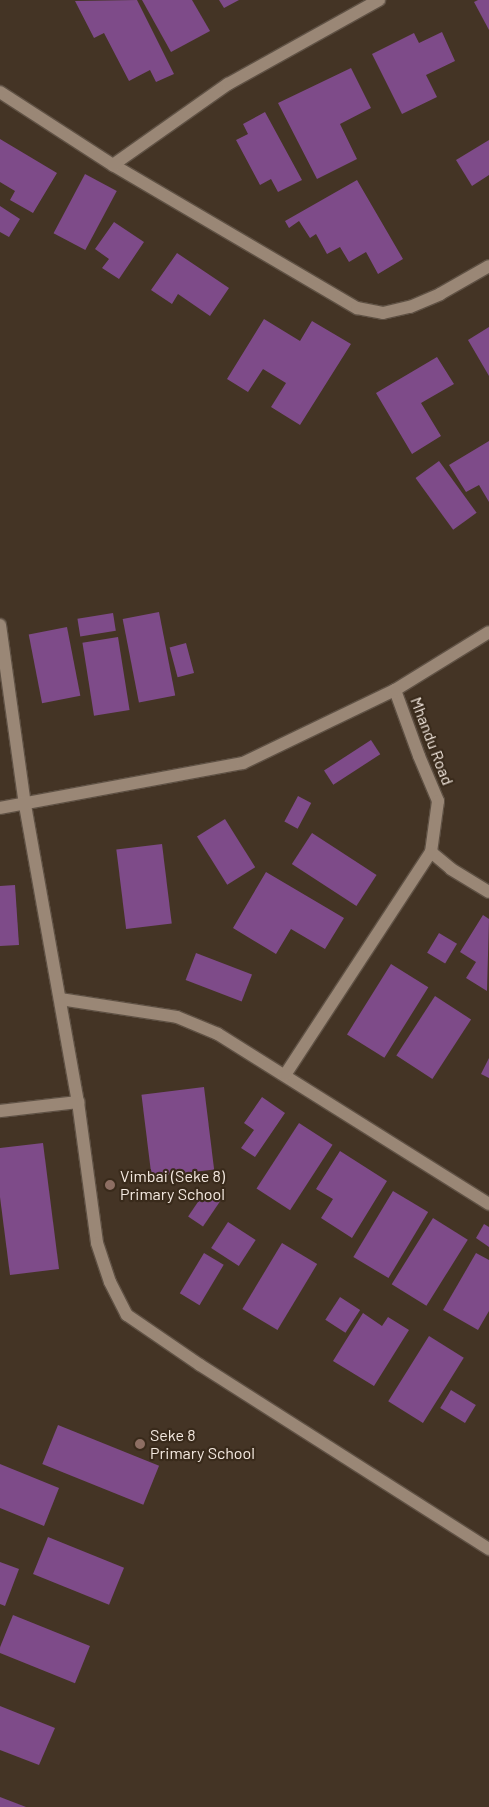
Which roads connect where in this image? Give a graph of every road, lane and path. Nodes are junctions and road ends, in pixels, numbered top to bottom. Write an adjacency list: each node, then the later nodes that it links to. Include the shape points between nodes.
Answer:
1 (379, 0): 3 (street, via 228,84)
2 (0, 92): 3 (street)
3 (113, 164): 4 (street, via 356,308 383,313 410,307)
4 (489, 266)
5 (0, 625): 8 (street)
6 (489, 632): 7 (street)
7 (395, 690): 8 (street, via 243,763); 10 (street, Mhandu Road, via 438,801)
8 (25, 805): 9 (street); 12 (street)
9 (0, 808)
10 (431, 852): 11 (street, via 451,869); 13 (street)
11 (489, 892)
12 (60, 999): 13 (street, via 176,1017 218,1034); 14 (street)
13 (285, 1075): 16 (street)
14 (78, 1102): 15 (street); 17 (street, via 97,1243 110,1282 127,1315)
15 (0, 1111)
16 (489, 1204)
17 (489, 1549)

